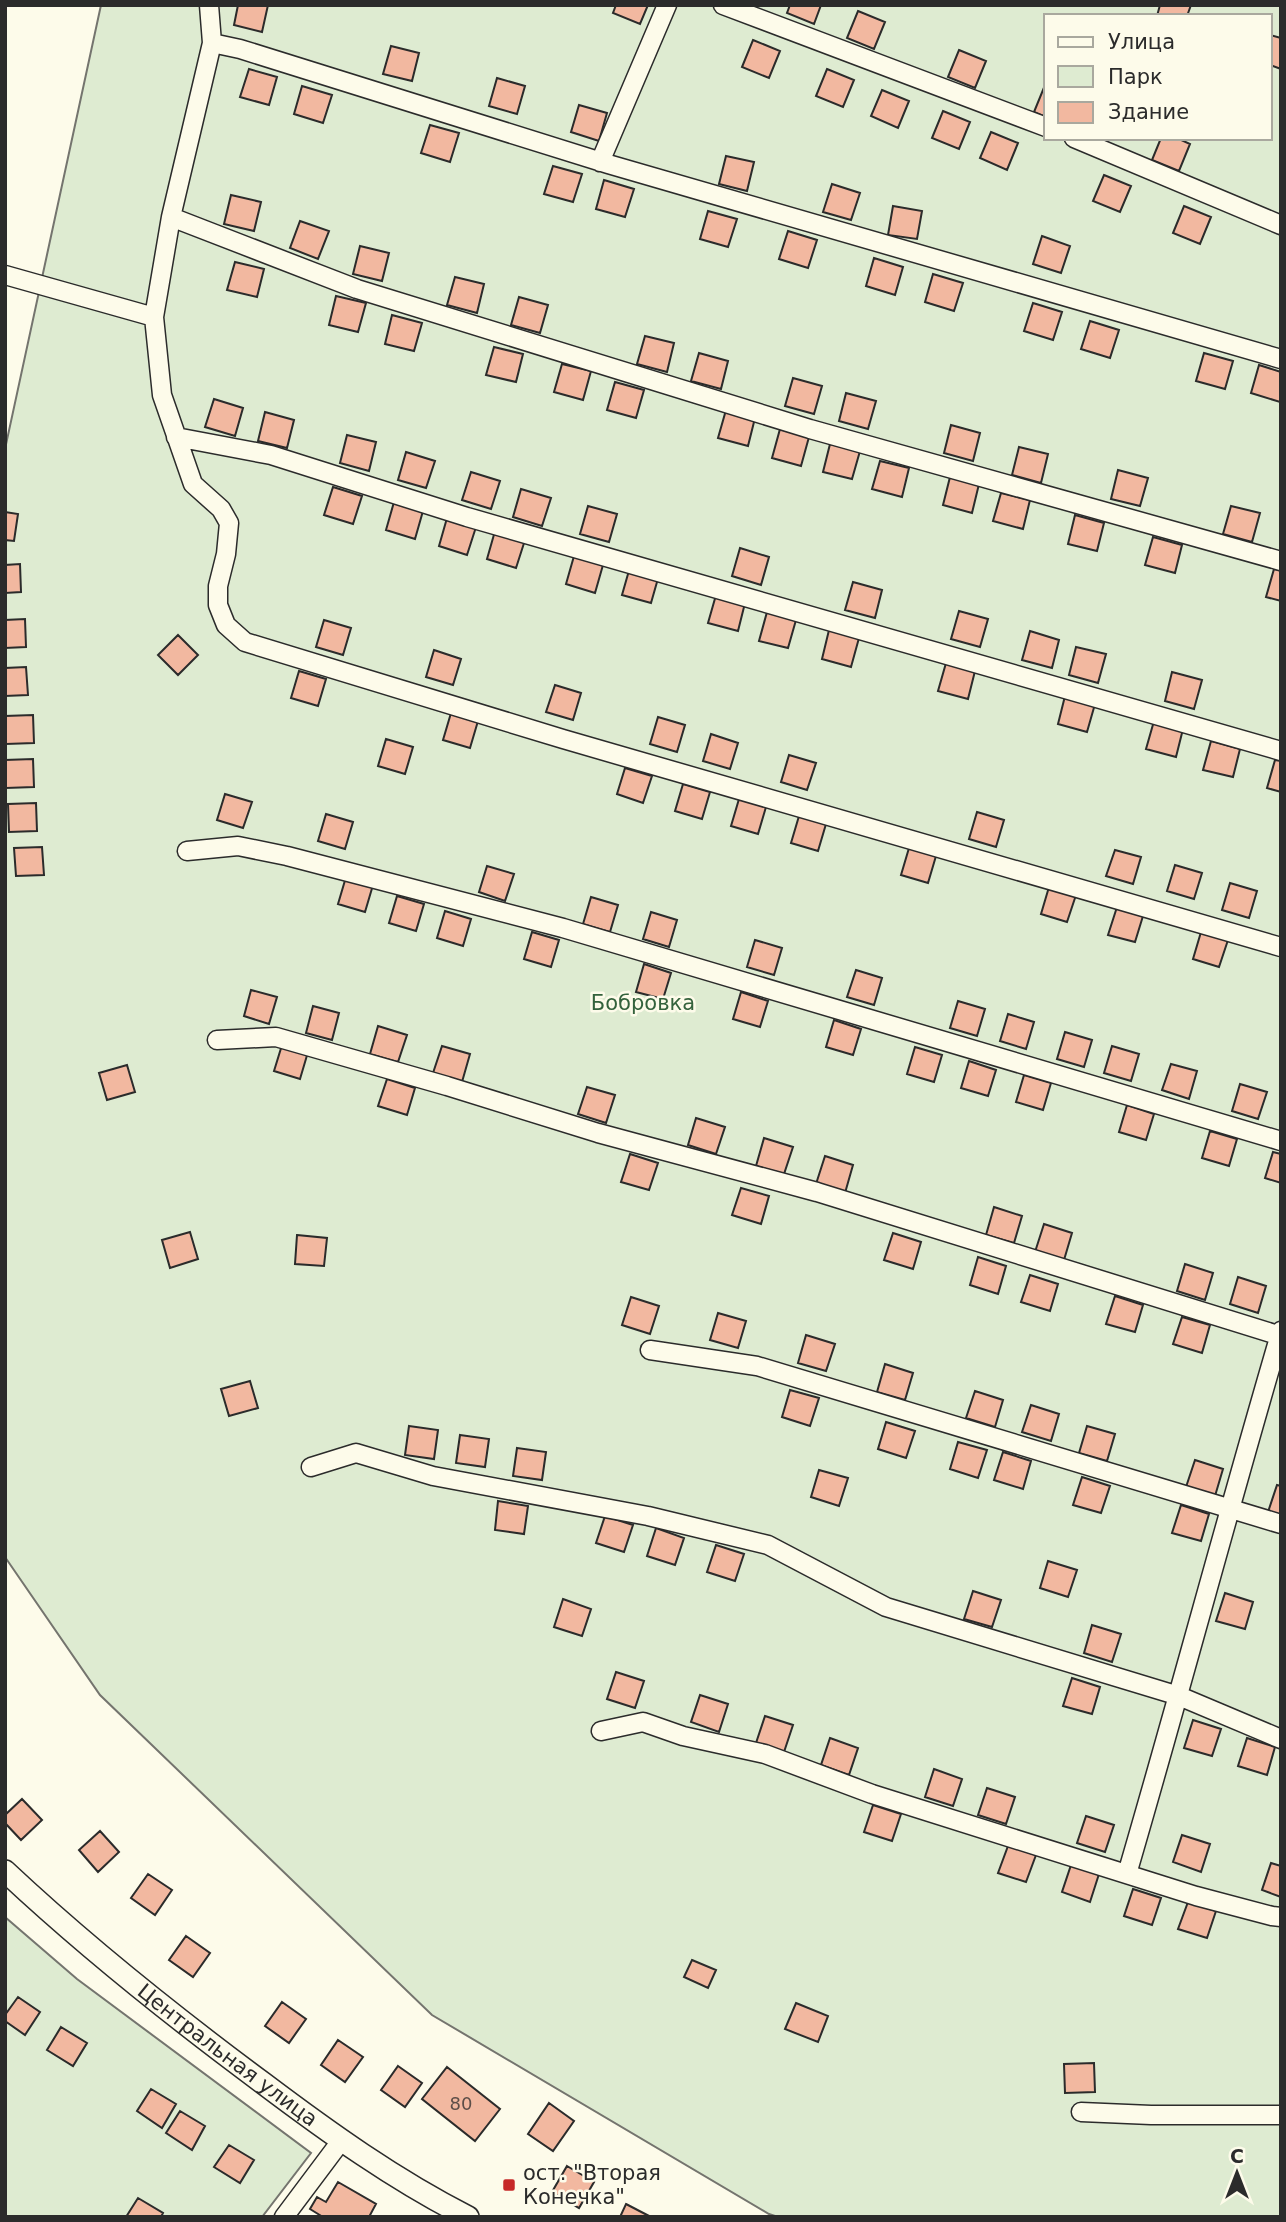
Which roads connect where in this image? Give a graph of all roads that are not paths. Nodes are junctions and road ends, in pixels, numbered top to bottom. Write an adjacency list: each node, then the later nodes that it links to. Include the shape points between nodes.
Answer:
1 (209, 5): 4 (street)
2 (667, 5): 7 (street)
3 (723, 5): 5 (street)
4 (212, 43): 7 (street); 8 (street)
5 (1044, 126)
6 (1078, 140): 9 (street)
7 (600, 162): 12 (street)
8 (171, 217): 11 (street); 14 (street, via 358,289 810,429)
9 (1281, 225)
10 (5, 275): 11 (street)
11 (154, 317): 13 (street, via 162,395)
12 (1281, 359)
13 (176, 437): 15 (street, via 271,455 467,517); 17 (street, via 193,484 229,523 218,605 226,625 245,642)
14 (1281, 561)
15 (1281, 751)
16 (187, 851): 19 (street, via 238,846 287,856 563,928)
17 (1281, 947)
18 (217, 1040): 20 (street, via 276,1037 598,1133 817,1192)
19 (1281, 1141)
20 (1280, 1334): 23 (street)
21 (650, 1350): 23 (street, via 757,1366)
22 (311, 1467): 25 (street, via 356,1453 433,1476 648,1516 768,1545 886,1607)
23 (1229, 1508): 24 (street); 25 (street)
24 (1281, 1524)
25 (1179, 1696): 27 (street); 29 (street)
26 (601, 1731): 29 (street, via 643,1722 765,1755 872,1794)
27 (1281, 1739)
28 (5, 1871): 33 (street, Центральная улица, via 205,2040)
29 (1127, 1874): 30 (street)
30 (1281, 1917)
31 (1081, 2112): 32 (street)
32 (1281, 2115)
33 (341, 2141): 34 (street); 35 (street, Центральная улица)
34 (284, 2217)
35 (468, 2217)

